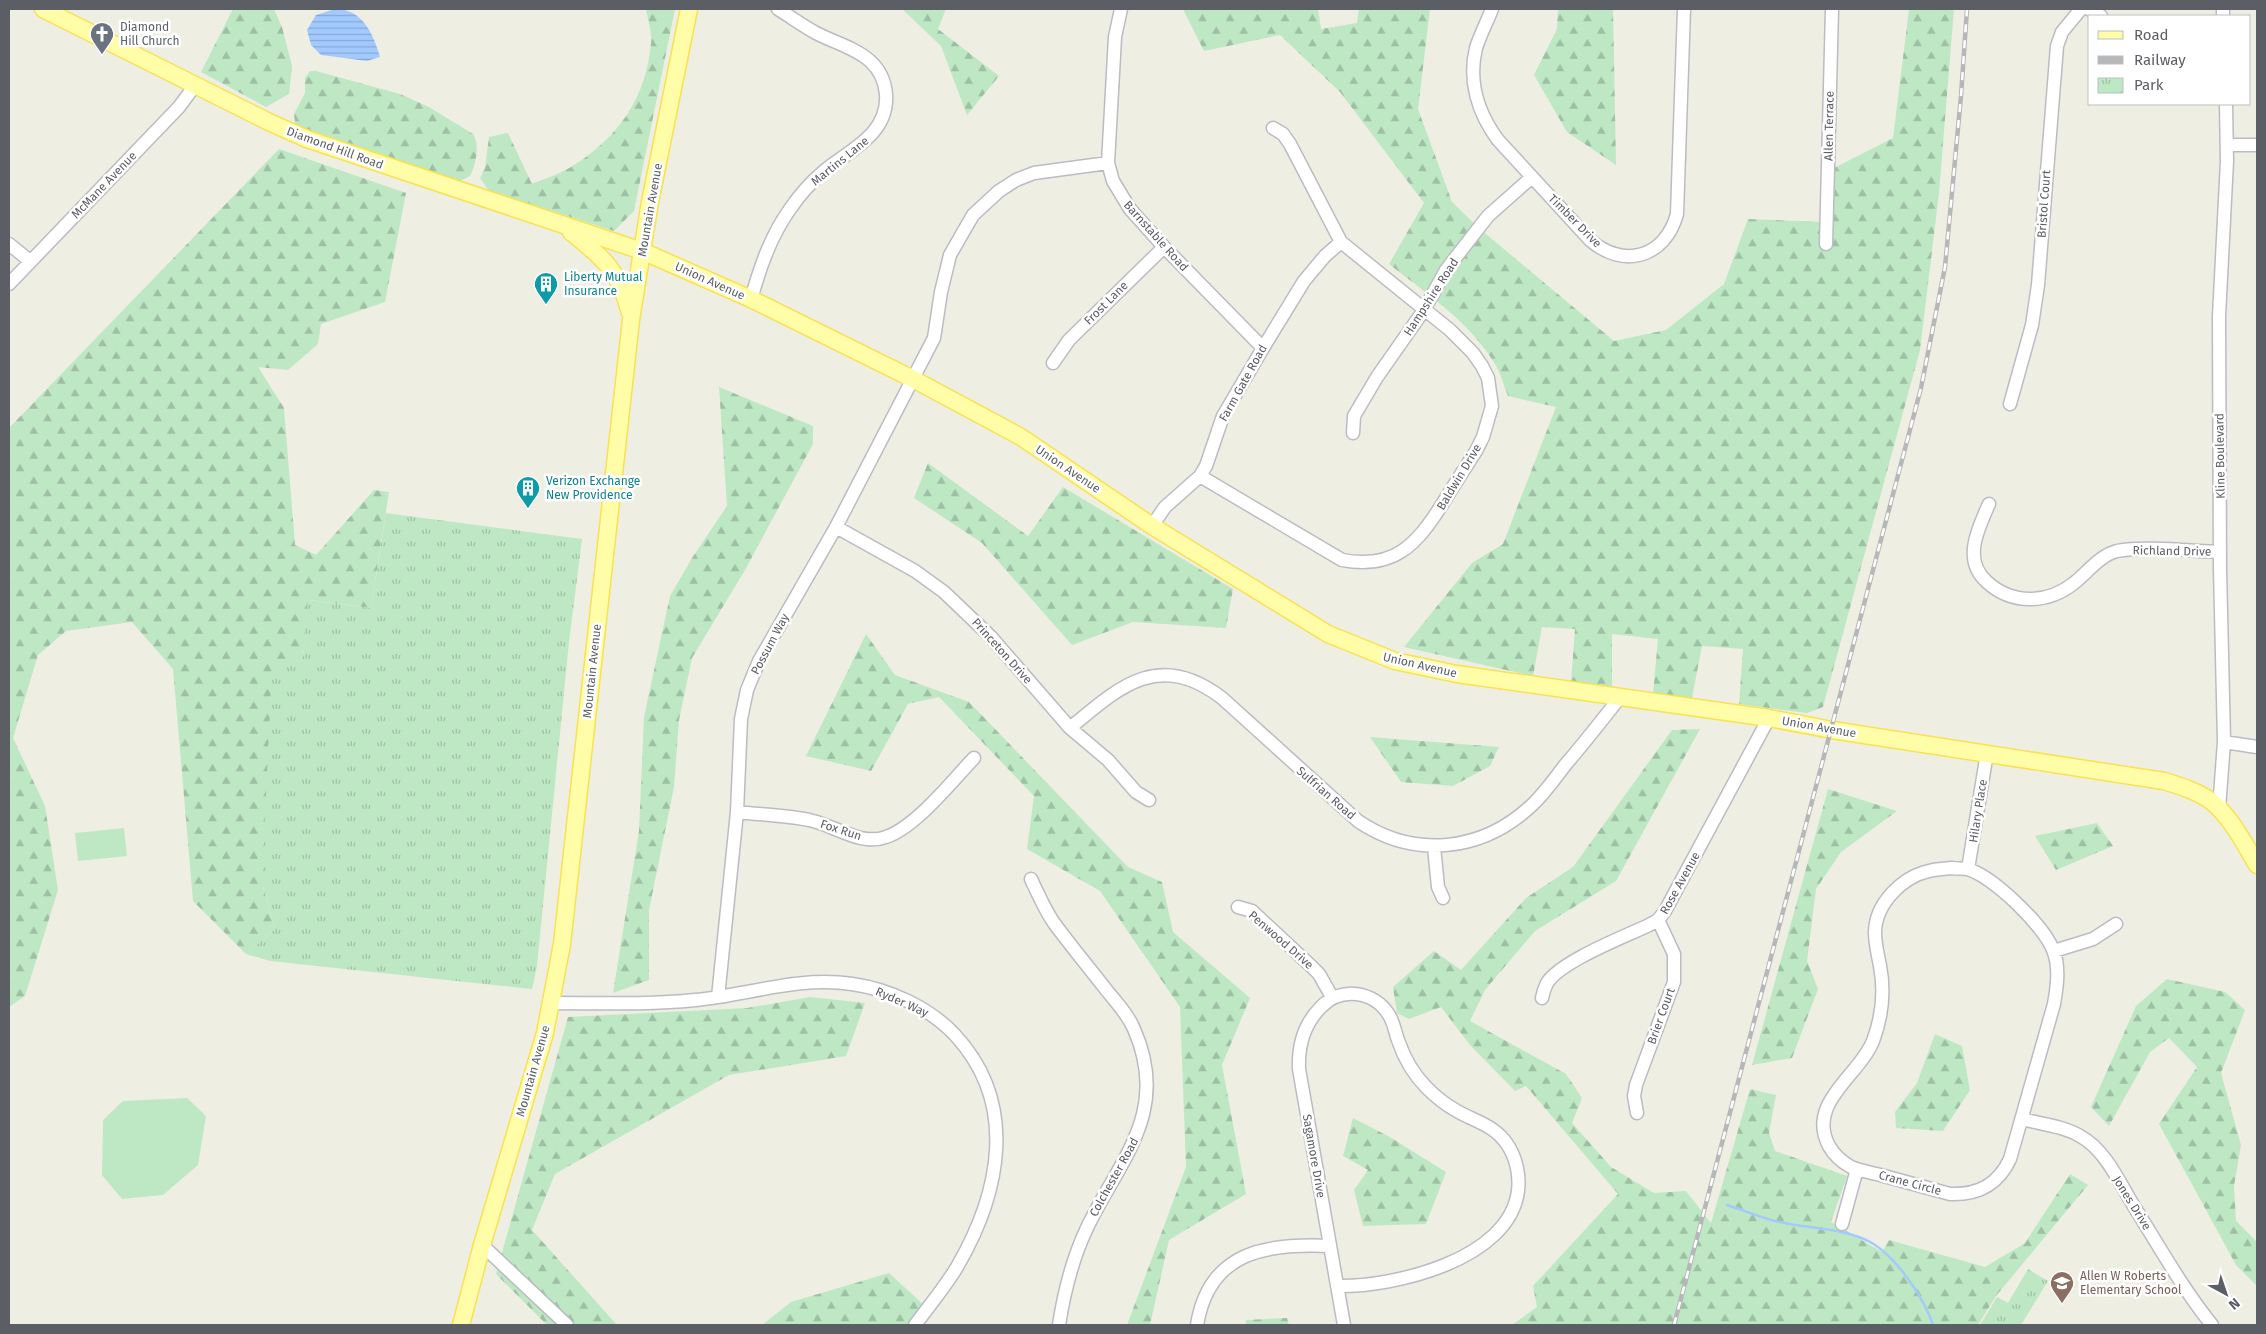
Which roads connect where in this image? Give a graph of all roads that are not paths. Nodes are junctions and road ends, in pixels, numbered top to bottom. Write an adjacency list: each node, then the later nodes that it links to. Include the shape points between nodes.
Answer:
1 (43, 9): 11 (main road, Diamond Hill Road)
2 (689, 9): 23 (main road, Mountain Avenue)
3 (778, 9): 26 (street, Martins Lane, via 871,62 882,77 886,106 871,136 820,174 790,209 767,250)
4 (1122, 9): 16 (street, Barnstable Road, via 1115,37)
5 (1492, 9): 17 (street, Timber Drive, via 1476,48 1475,91 1491,131)
6 (1684, 9): 17 (street, Timber Drive, via 1676,214 1666,238 1640,255 1609,253 1590,240)
7 (1832, 9): 21 (street, Allen Terrace)
8 (2081, 9): 32 (street, Bristol Court, via 2062,32 2057,46 2038,285 2032,325)
9 (2088, 9): 10 (street)
10 (2099, 15)
11 (196, 84): 18 (main road, Diamond Hill Road, via 308,139); 24 (street, McMane Avenue, via 179,108)
12 (2226, 105): 14 (street, Kline Boulevard)
13 (1273, 128): 19 (street, Baldwin Drive, via 1290,144)
14 (2227, 145): 15 (street); 38 (street, Kline Boulevard, via 2219,316)
15 (2257, 145)
16 (1108, 163): 22 (street, Barnstable Road, via 1121,197); 31 (street, Possum Way, via 1034,173 998,191 973,214 950,255 934,338)
17 (1532, 177): 27 (street, Hampshire Road, via 1488,216 1446,270)
18 (564, 226): 23 (main road, Diamond Hill Road); 28 (main road, via 611,269 625,294)
19 (1341, 242): 27 (street, Baldwin Drive); 29 (street, Farm Gate Road, via 1304,281)
20 (9, 244): 24 (street)
21 (1826, 244)
22 (1164, 247): 29 (street, Barnstable Road); 30 (street, Frost Lane, via 1069,340)
23 (642, 251): 26 (main road, Union Avenue); 28 (main road, Mountain Avenue)
24 (30, 261): 25 (street, McMane Avenue)
25 (9, 284)
26 (750, 299): 31 (main road, Union Avenue)
27 (1424, 310): 33 (street, Hampshire Road, via 1354,416); 34 (street, Baldwin Drive, via 1462,341 1478,360 1488,378 1492,406 1476,451 1425,531 1402,552 1373,563 1342,560)
28 (631, 320): 61 (main road, Mountain Avenue, via 562,944)
29 (1263, 348): 34 (street, Farm Gate Road, via 1223,416 1209,460)
30 (1053, 363)
31 (913, 379): 36 (street, Possum Way); 37 (main road, Union Avenue, via 1021,437)
32 (2010, 404)
33 (1353, 433)
34 (1200, 476): 37 (street, Farm Gate Road, via 1176,495)
35 (1989, 504): 38 (street, Richland Drive, via 1974,542 1975,562 1984,580 2016,598 2043,598 2062,592 2115,552)
36 (836, 526): 41 (street, Princeton Drive, via 916,571 944,592 991,637); 48 (street, Possum Way, via 758,661 747,690 742,719)
37 (1152, 526): 39 (main road, Union Avenue, via 1306,622 1372,653 1457,674)
38 (2220, 552): 42 (street, Kline Boulevard)
39 (1621, 696): 40 (main road, Union Avenue); 49 (street, Sulfrian Road, via 1543,793 1522,814 1484,836)
40 (1768, 718): 44 (main road, Union Avenue); 55 (street, Rose Avenue)
41 (1070, 728): 46 (street, Princeton Drive, via 1108,760 1136,792); 49 (street, Sulfrian Road, via 1131,682 1166,675 1182,677 1222,698 1358,821 1398,841)
42 (2224, 742): 43 (street); 47 (street, Kline Boulevard)
43 (2257, 747)
44 (1987, 752): 47 (main road, Union Avenue, via 2164,781 2201,795); 51 (street, Hilary Place)
45 (974, 758): 48 (street, Fox Run, via 916,818 898,832 875,840 814,822)
46 (1149, 800)
47 (2219, 809): 50 (main road, Union Avenue)
48 (737, 812): 58 (street, Possum Way)
49 (1434, 847): 53 (street, via 1438,887)
50 (2257, 865)
51 (1968, 869): 57 (street, Crane Circle, via 2010,897 2034,919); 64 (street, Crane Circle, via 1928,871 1909,879 1884,903 1878,918 1875,930 1883,996 1878,1025 1866,1054 1830,1099 1824,1118 1830,1147 1843,1162)
52 (1031, 879): 72 (street, Colchester Road, via 1053,922 1127,1015 1141,1048 1146,1084 1140,1127 1084,1233 1071,1269)
53 (1443, 898)
54 (1238, 907): 59 (street, Penwood Drive, via 1252,911 1312,967)
55 (1658, 920): 60 (street, Rose Avenue, via 1560,970 1547,983); 62 (street, Brier Court, via 1674,954 1674,982 1636,1085)
56 (2116, 924): 57 (street, via 2093,939)
57 (2054, 951): 63 (street, Crane Circle, via 2057,979 2054,1004)
58 (718, 997): 61 (street, Ryder Way, via 665,1002); 71 (street, Ryder Way, via 812,981 872,988 937,1018 974,1058 989,1091 996,1122 992,1182 960,1261)
59 (1332, 997): 67 (street, Sagamore Drive, via 1309,1022 1299,1061); 68 (street, via 1359,994 1383,1007 1417,1076 1446,1104 1486,1124 1502,1137 1516,1162 1519,1184 1515,1205 1505,1224 1469,1252 1432,1270 1401,1280 1377,1285)
60 (1542, 998)
61 (551, 1003): 66 (main road, Mountain Avenue, via 546,1034)
62 (1637, 1113)
63 (2022, 1119): 64 (street, Crane Circle, via 2005,1169 1994,1182 1975,1192 1950,1194); 75 (street, Jones Drive, via 2070,1131 2095,1147 2193,1302)
64 (1857, 1169): 65 (street)
65 (1842, 1224)
66 (482, 1245): 69 (main road, Mountain Avenue); 70 (street)
67 (1330, 1246): 68 (street, Sagamore Drive); 73 (street, via 1286,1246 1244,1255 1215,1281 1201,1307)
68 (1337, 1286): 74 (street, Sagamore Drive)
69 (461, 1325)
70 (567, 1325)
71 (915, 1325)
72 (1059, 1325)
73 (1197, 1325)
74 (1344, 1325)
75 (2212, 1325)

